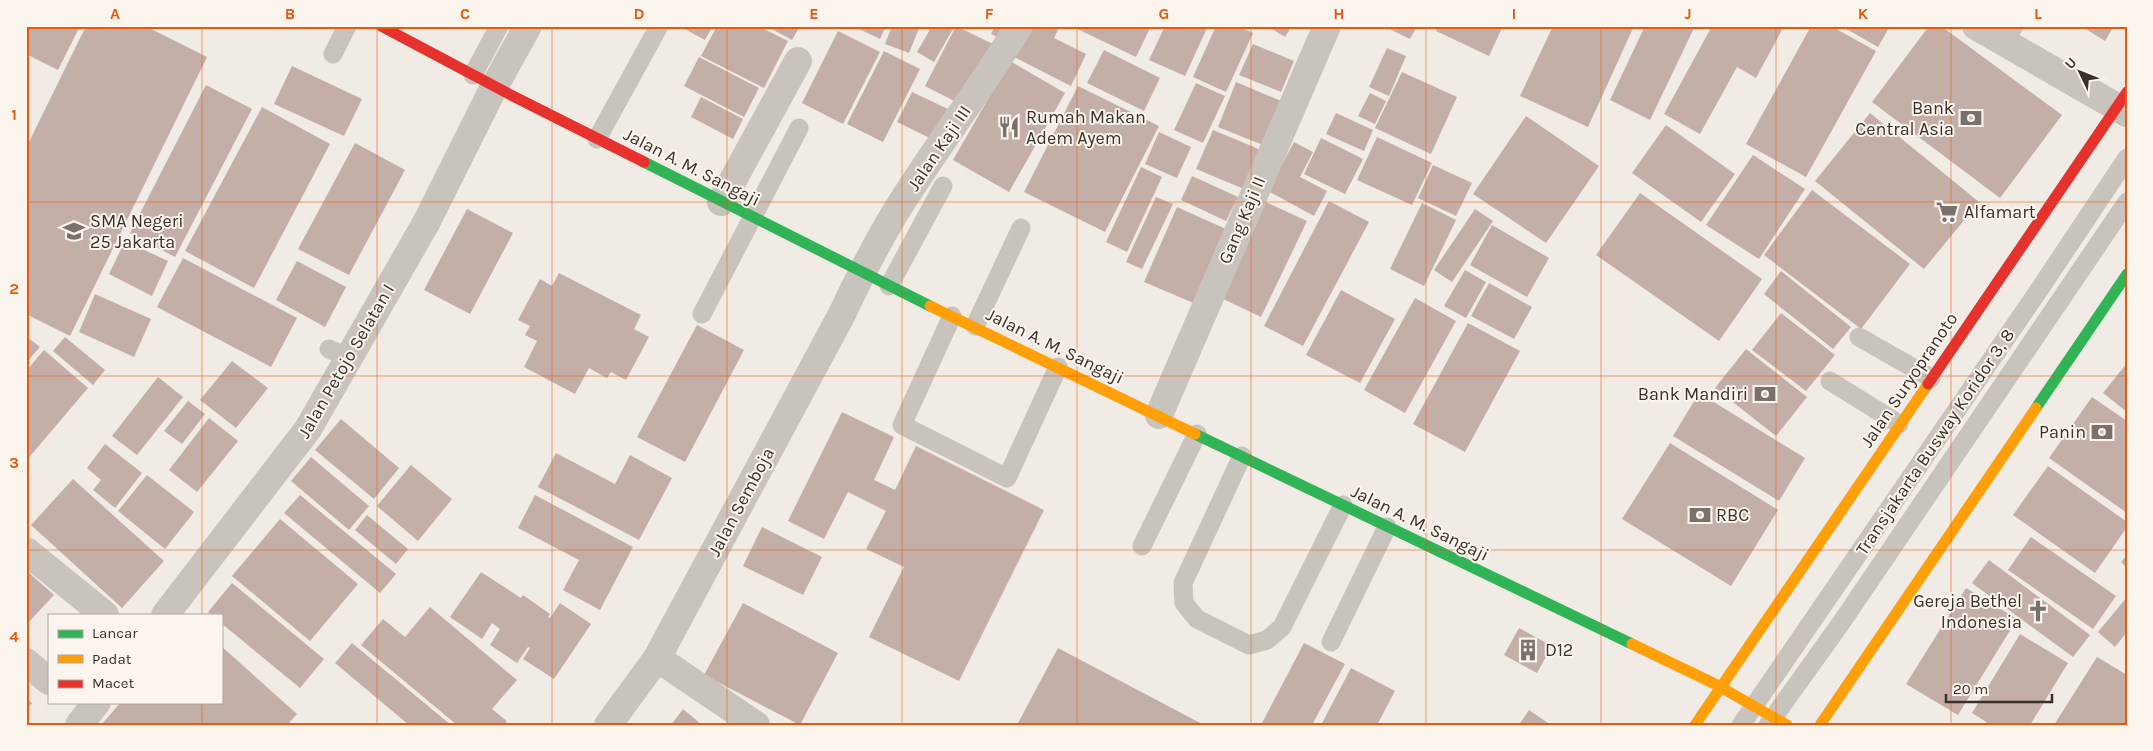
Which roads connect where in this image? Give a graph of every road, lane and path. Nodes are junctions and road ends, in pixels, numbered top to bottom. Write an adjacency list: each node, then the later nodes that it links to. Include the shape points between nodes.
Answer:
1 (347, 26): 10 (lane)
2 (499, 26): 12 (lane)
3 (528, 26): 12 (street, Jalan Petojo Selatan I)
4 (659, 26): 15 (lane)
5 (1019, 26): 22 (street, Jalan Kaji III, via 895,213)
6 (1326, 26): 32 (street, Gang Kaji II)
7 (1976, 26): 9 (street)
8 (386, 28): 12 (street, Jalan A. M. Sangaji)
9 (2009, 34): 13 (street)
10 (333, 54)
11 (798, 61): 18 (street)
12 (484, 81): 15 (street, Jalan A. M. Sangaji); 41 (street, Jalan Petojo Selatan I, via 426,223 339,353 308,429)
13 (2123, 104): 30 (street, Jalan Suryopranoto)
14 (800, 128): 20 (lane)
15 (597, 139): 18 (street, Jalan A. M. Sangaji)
16 (2127, 158): 47 (lane, Transjakarta Busway Koridor 3, 8)
17 (943, 186): 24 (lane)
18 (721, 202): 20 (street, Jalan A. M. Sangaji)
19 (2127, 202): 48 (lane, Transjakarta Busway Koridor 3, 8)
20 (754, 218): 22 (street, Jalan A. M. Sangaji); 25 (lane)
21 (1021, 228): 27 (lane)
22 (861, 272): 24 (street, Jalan A. M. Sangaji); 43 (street, Jalan Semboja, via 842,314)
23 (2127, 274): 53 (street)
24 (889, 286): 26 (street, Jalan A. M. Sangaji)
25 (702, 314)
26 (952, 316): 27 (street, Jalan A. M. Sangaji); 29 (lane, via 902,425 1007,478)
27 (975, 326): 29 (street, Jalan A. M. Sangaji)
28 (1859, 337): 30 (lane)
29 (1058, 367): 32 (street, Jalan A. M. Sangaji)
30 (1932, 378): 33 (street, Jalan Suryopranoto)
31 (1830, 380): 33 (lane)
32 (1159, 415): 34 (street, Jalan A. M. Sangaji)
33 (1900, 424): 46 (street, Jalan Suryopranoto)
34 (1197, 434): 35 (street, Jalan A. M. Sangaji); 38 (lane)
35 (1242, 456): 36 (street, Jalan A. M. Sangaji); 36 (lane, via 1183,583 1184,603 1196,618 1248,644 1267,640 1282,627)
36 (1343, 505): 37 (street, Jalan A. M. Sangaji)
37 (1387, 527): 42 (lane); 46 (street, Jalan A. M. Sangaji)
38 (1142, 546)
39 (26, 551): 40 (street)
40 (104, 614)
41 (166, 614)
42 (1331, 642)
43 (657, 658): 49 (street, Jalan Semboja); 50 (street)
44 (26, 662): 45 (street)
45 (48, 680)
46 (1720, 687): 47 (street, Jalan A. M. Sangaji); 51 (street, Jalan Suryopranoto)
47 (1753, 706): 48 (street, Jalan A. M. Sangaji); 52 (lane, Transjakarta Busway Koridor 3, 8)
48 (1776, 722)
49 (608, 725)
50 (756, 725)
51 (1695, 725)
52 (1741, 725)
53 (1820, 725)

